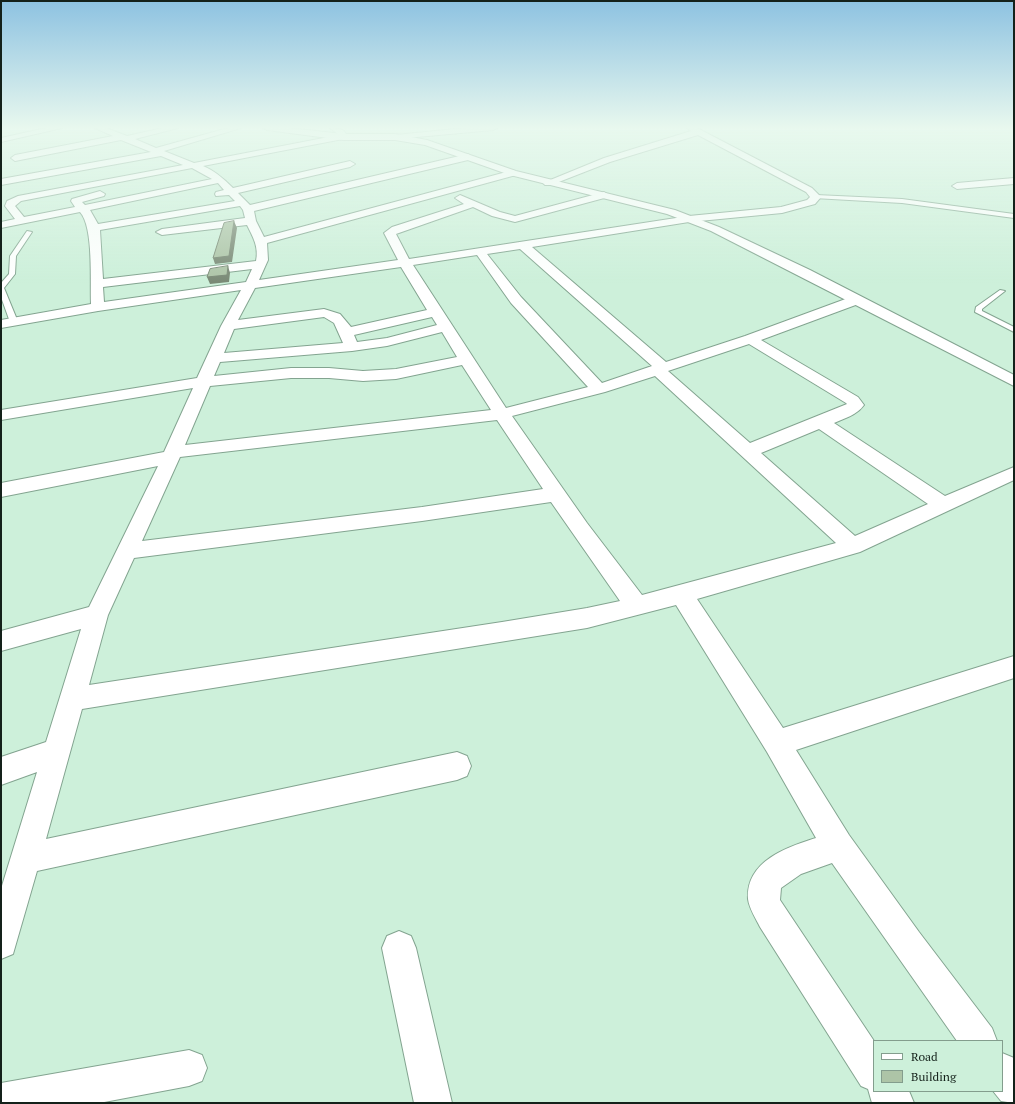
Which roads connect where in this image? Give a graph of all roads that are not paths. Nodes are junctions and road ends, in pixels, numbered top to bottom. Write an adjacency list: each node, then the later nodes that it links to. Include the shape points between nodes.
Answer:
1 (14, 180): 11 (street)
2 (206, 180): 15 (street)
3 (253, 180): 15 (street)
4 (288, 180): 15 (street)
5 (365, 180): 15 (street)
6 (490, 180): 16 (street)
7 (538, 180): 12 (street)
8 (555, 180): 12 (street)
9 (789, 180): 19 (street, via 809,190)
10 (1014, 181): 13 (street)
11 (1, 182)
12 (548, 182): 17 (street)
13 (957, 186)
14 (165, 191): 15 (street); 21 (street); 22 (street)
15 (228, 192): 18 (street); 21 (street, via 82,198 76,201); 22 (street); 25 (street, via 18,199 10,206); 29 (street); 30 (street)
16 (445, 192): 20 (street); 30 (street)
17 (604, 195): 20 (street, via 515,219); 24 (street)
18 (211, 196)
19 (816, 197): 23 (lane, via 902,201); 24 (street, via 811,202 782,210)
20 (473, 204): 34 (street, via 391,231)
21 (81, 208): 25 (street); 27 (street, via 88,214)
22 (185, 213): 27 (street)
23 (1014, 216)
24 (689, 218): 31 (street); 38 (street)
25 (21, 220): 26 (street)
26 (1, 225)
27 (94, 228): 35 (street)
28 (29, 232): 41 (lane, via 13,256 12,274 2,288)
29 (162, 232)
30 (261, 241): 33 (street, via 263,252)
31 (523, 245): 32 (street); 50 (street)
32 (480, 252): 34 (street); 53 (street, via 516,300)
33 (260, 264): 35 (street); 36 (street)
34 (405, 264): 36 (street); 40 (street)
35 (96, 284): 39 (street)
36 (251, 284): 39 (street); 42 (street)
37 (1002, 291): 44 (lane, via 978,308 979,312)
38 (856, 300): 46 (street); 51 (street)
39 (98, 307): 41 (street)
40 (436, 312): 43 (street); 45 (street)
41 (8, 323)
42 (228, 326): 45 (street, via 324,313 337,317); 48 (street)
43 (445, 327): 47 (street, via 387,342); 49 (street)
44 (1014, 330)
45 (345, 333): 47 (street)
46 (750, 339): 50 (street); 56 (street, via 852,400 856,405)
47 (352, 347): 48 (street)
48 (214, 358): 52 (street)
49 (467, 359): 52 (street, via 396,374 363,376 291,373); 54 (street)
50 (660, 368): 53 (street); 57 (street)
51 (1014, 381)
52 (202, 382): 55 (street); 58 (street)
53 (599, 389): 54 (street)
54 (502, 414): 58 (street); 61 (street)
55 (1, 415)
56 (822, 422): 57 (street); 62 (street)
57 (748, 451): 63 (street)
58 (172, 454): 60 (street); 64 (street)
59 (1014, 473): 62 (street)
60 (1, 490)
61 (557, 494): 64 (street, via 422,514); 66 (street, via 609,571)
62 (943, 505): 63 (street)
63 (853, 546): 65 (street)
64 (126, 551): 67 (street)
65 (682, 594): 66 (street); 71 (street)
66 (637, 606): 70 (street, via 587,618 502,632)
67 (97, 615): 68 (street); 70 (street)
68 (1, 641)
69 (1014, 667): 71 (street)
70 (72, 699): 72 (street)
71 (777, 743): 75 (street)
72 (56, 752): 74 (street); 76 (street)
73 (457, 766): 76 (street)
74 (1, 771)
75 (838, 846): 79 (street); 81 (street, via 780,867 766,882 764,898 770,916)
76 (26, 858): 77 (street)
77 (1, 942)
78 (399, 948): 86 (street)
79 (978, 1040)
80 (189, 1068): 85 (street)
81 (873, 1071)
82 (1003, 1073): 83 (street)
83 (1014, 1088)
84 (887, 1092): 87 (street)
85 (1, 1102)
86 (433, 1103)
87 (895, 1103)

